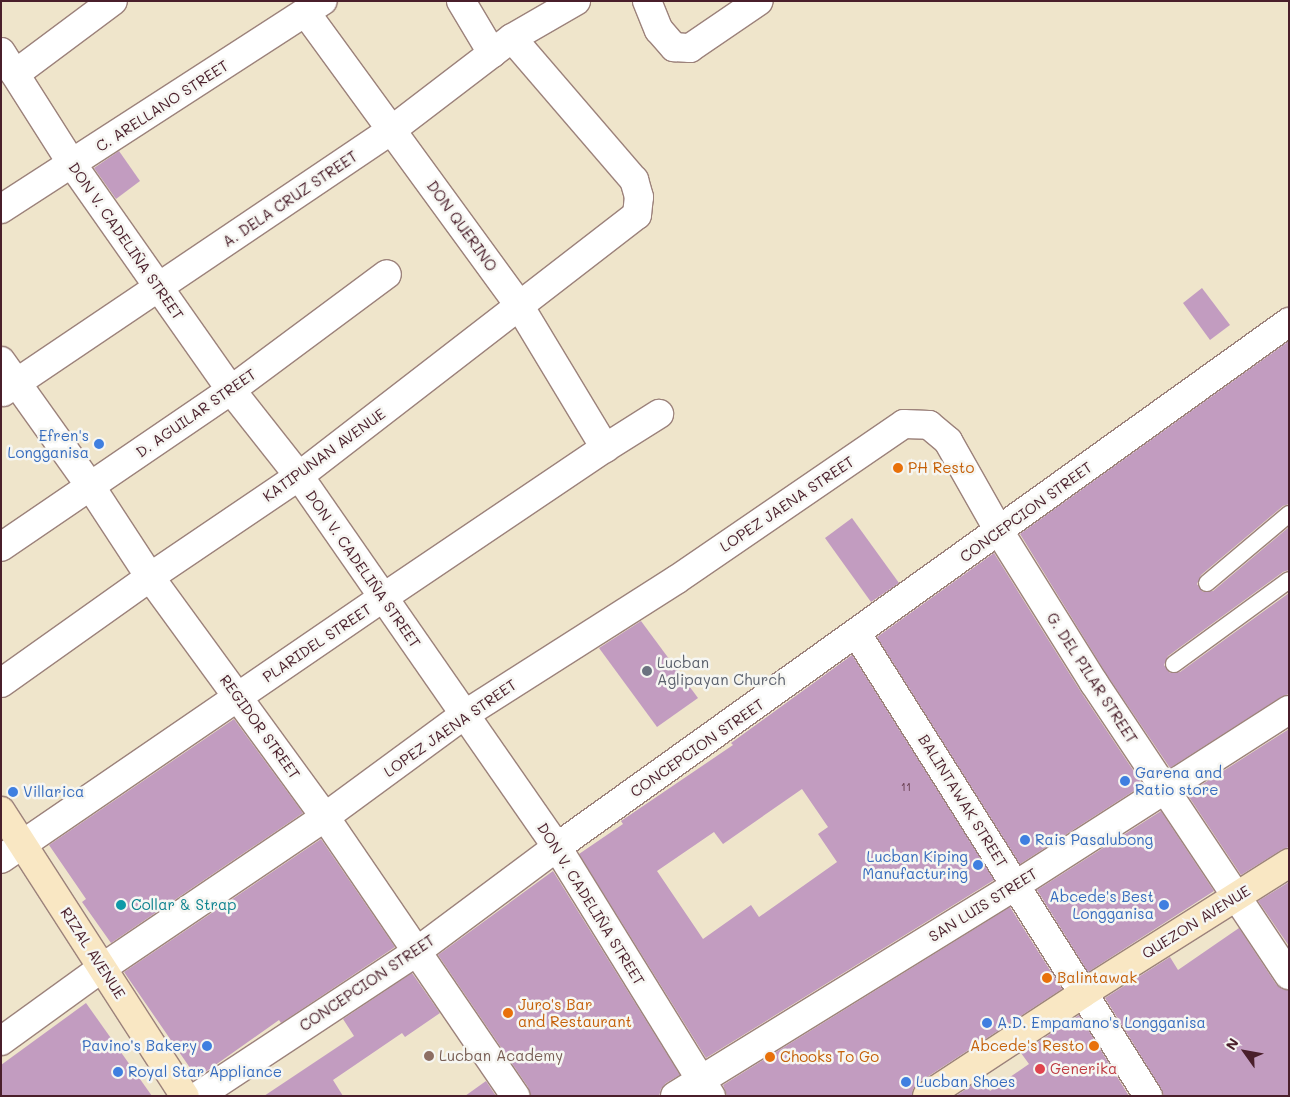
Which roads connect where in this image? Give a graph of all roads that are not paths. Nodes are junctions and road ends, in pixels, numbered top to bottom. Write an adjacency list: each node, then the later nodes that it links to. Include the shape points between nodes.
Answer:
1 (114, 1): 8 (street)
2 (461, 1): 7 (street)
3 (576, 1): 7 (street, A. DELA CRUZ STREET)
4 (646, 1): 5 (street, via 659,30 674,47 690,48)
5 (759, 1)
6 (314, 7): 9 (street, DON QUERINO); 10 (street, C. ARELLANO STREET)
7 (502, 46): 9 (street, A. DELA CRUZ STREET); 14 (street, KATIPUNAN AVENUE, via 634,180 639,197 637,215)
8 (8, 63): 10 (street, DON V. CADELIÑA STREET)
9 (393, 129): 13 (street, A. DELA CRUZ STREET); 14 (street, DON QUERINO)
10 (72, 164): 11 (street, C. ARELLANO STREET); 13 (street, DON V. CADELIÑA STREET)
11 (1, 209)
12 (387, 274): 18 (street, D. AGUILAR STREET)
13 (160, 287): 17 (street, A. DELA CRUZ STREET); 18 (street, DON V. CADELIÑA STREET)
14 (520, 307): 21 (street, DON QUERINO); 22 (street, KATIPUNAN AVENUE)
15 (1289, 322): 25 (street, CONCEPCION STREET)
16 (1, 361): 17 (street, REGIDOR STREET)
17 (9, 387): 23 (street, REGIDOR STREET)
18 (231, 390): 22 (street, DON V. CADELIÑA STREET); 23 (street, D. AGUILAR STREET)
19 (659, 414): 21 (street, PLARIDEL STREET)
20 (904, 424): 25 (street, G. DEL PILAR STREET, via 929,425 948,442); 36 (street, LOPEZ JAENA STREET, via 676,580)
21 (605, 448): 30 (street, PLARIDEL STREET)
22 (299, 476): 27 (street, KATIPUNAN AVENUE); 30 (street, DON V. CADELIÑA STREET)
23 (91, 487): 26 (street, D. AGUILAR STREET); 27 (street, REGIDOR STREET)
24 (1289, 514): 29 (lane)
25 (999, 531): 31 (street, CONCEPCION STREET); 37 (street, G. DEL PILAR STREET, via 1094,683)
26 (1, 547)
27 (150, 577): 33 (street, KATIPUNAN AVENUE); 34 (street, REGIDOR STREET)
28 (1289, 580): 32 (lane)
29 (1207, 583)
30 (384, 597): 34 (street, PLARIDEL STREET); 36 (street, DON V. CADELIÑA STREET)
31 (857, 634): 40 (street, CONCEPCION STREET); 43 (street, BALINTAWAK STREET)
32 (1174, 664)
33 (1, 683)
34 (239, 696): 39 (street, REGIDOR STREET); 41 (street, PLARIDEL STREET)
35 (1289, 710): 37 (street, SAN LUIS STREET)
36 (464, 715): 39 (street, LOPEZ JAENA STREET); 40 (street, DON V. CADELIÑA STREET)
37 (1166, 790): 43 (street, SAN LUIS STREET); 44 (street, G. DEL PILAR STREET)
38 (1, 811): 41 (main road, RIZAL AVENUE)
39 (325, 816): 45 (street, REGIDOR STREET); 46 (street, LOPEZ JAENA STREET)
40 (557, 847): 45 (street, CONCEPCION STREET); 50 (street, DON V. CADELIÑA STREET)
41 (12, 852): 46 (main road, RIZAL AVENUE)
42 (1289, 863): 44 (main road, QUEZON AVENUE)
43 (1016, 885): 48 (street, BALINTAWAK STREET); 50 (street, SAN LUIS STREET)
44 (1236, 897): 47 (street, G. DEL PILAR STREET); 48 (main road, QUEZON AVENUE)
45 (416, 952): 52 (street, CONCEPCION STREET); 53 (street, REGIDOR STREET)
46 (102, 968): 49 (street, LOPEZ JAENA STREET); 51 (main road, RIZAL AVENUE)
47 (1289, 975)
48 (1082, 994): 55 (main road, QUEZON AVENUE); 56 (street, BALINTAWAK STREET)
49 (1, 1041)
50 (706, 1088): 54 (street, SAN LUIS STREET)
51 (185, 1096)
52 (198, 1096)
53 (515, 1096)
54 (675, 1096)
55 (927, 1096)
56 (1148, 1096)

